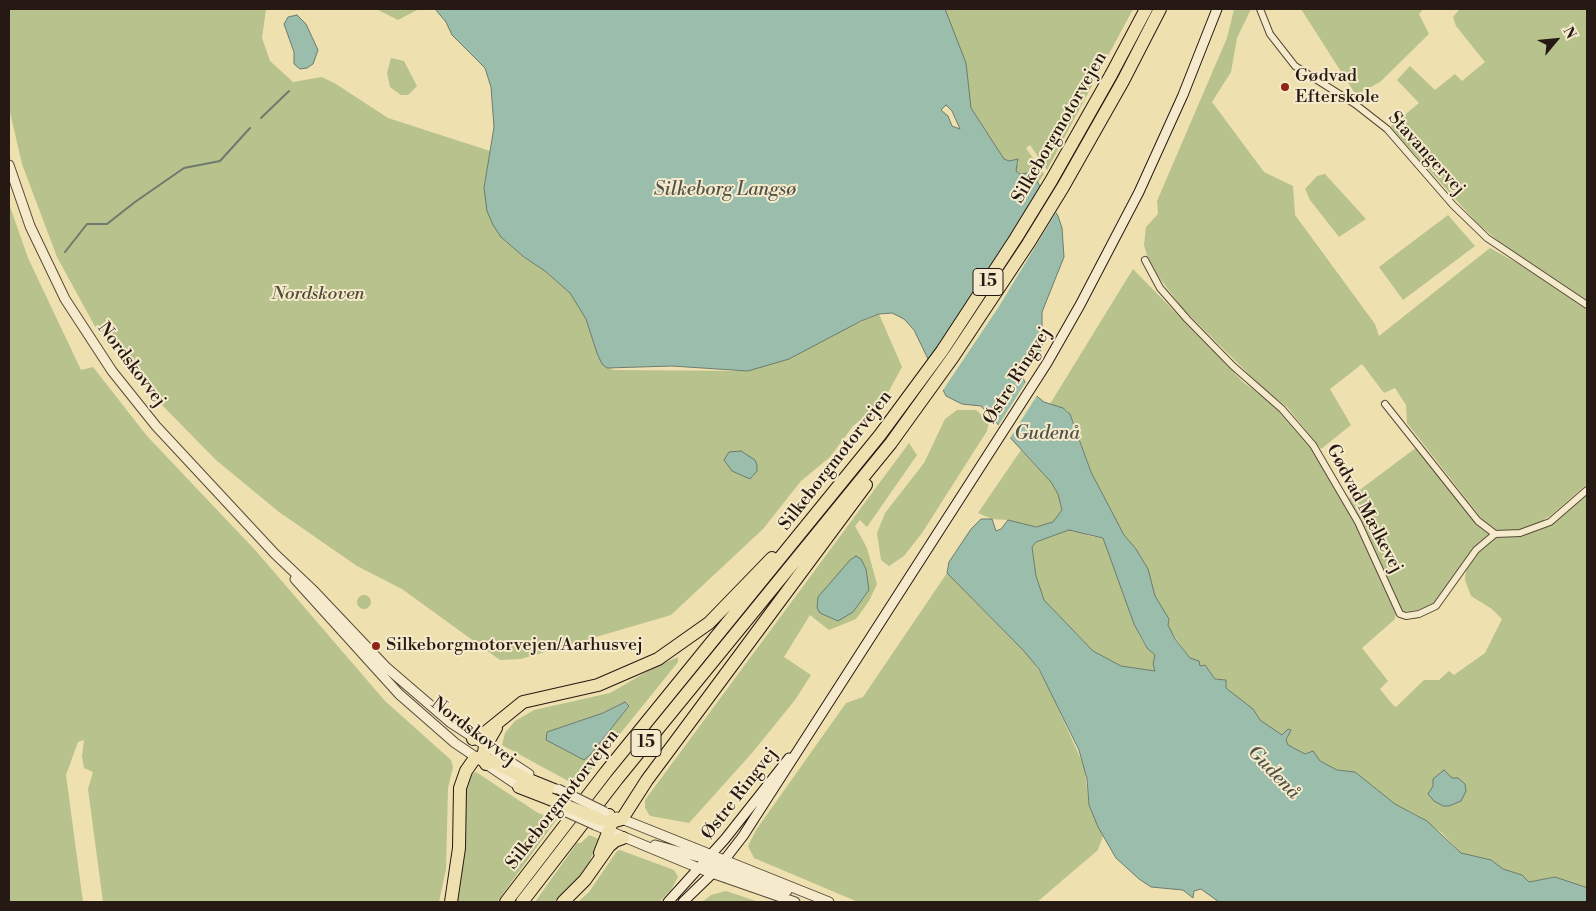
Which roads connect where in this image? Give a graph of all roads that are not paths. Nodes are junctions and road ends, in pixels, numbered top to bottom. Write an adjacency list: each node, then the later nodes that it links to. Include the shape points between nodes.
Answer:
1 (1146, 9): 5 (highway, Silkeborgmotorvejen / 15)
2 (1160, 9): 5 (highway, Silkeborgmotorvejen / 15)
3 (1217, 9): 16 (street, Østre Ringvej, via 1140,192 1080,305 1047,363)
4 (1260, 9): 8 (street, Stavangervej, via 1270,34 1295,66 1355,104 1387,129 1453,206 1487,238)
5 (1091, 126): 10 (highway, Silkeborgmotorvejen / 15, via 980,295); 10 (highway, Silkeborgmotorvejen / 15, via 1028,244 953,357)
6 (9, 164): 14 (street, Nordskovvej, via 46,263 95,347 156,426)
7 (1145, 260): 13 (street, Gødvad Mælkevej, via 1160,288 1187,319 1282,410 1313,446 1358,522 1400,614 1419,614 1436,606 1476,550)
8 (1587, 305)
9 (1385, 404): 13 (street, via 1478,520)
10 (889, 442): 11 (highway, Silkeborgmotorvejen / 15); 22 (highway, via 647,780); 29 (highway, Silkeborgmotorvejen / 15, via 616,779)
11 (862, 457): 15 (highway, via 709,624 639,669 598,685 523,702); 28 (highway, Silkeborgmotorvejen / 15, via 606,772)
12 (1587, 490): 13 (street, via 1550,522 1520,533)
13 (1495, 534)
14 (275, 554): 17 (street, Nordskovvej, via 387,668); 18 (street, Nordskovvej, via 399,694)
15 (505, 715): 17 (highway); 18 (highway)
16 (805, 738): 24 (street, Østre Ringvej, via 766,785); 24 (street, Østre Ringvej, via 785,773)
17 (473, 739): 18 (street, Nordskovvej)
18 (483, 757): 19 (street, Nordskovvej); 20 (highway); 27 (highway, via 466,771 460,788 458,858)
19 (519, 787): 20 (highway)
20 (553, 796): 21 (highway, bridge); 22 (highway, bridge)
21 (582, 801): 22 (street, bridge)
22 (607, 820): 23 (street); 24 (street); 25 (highway)
23 (624, 838): 24 (street); 25 (highway, via 615,841)
24 (713, 864): 26 (street); 31 (street); 32 (street); 33 (street); 34 (street, via 726,878)
25 (596, 865): 30 (highway)
26 (826, 901)
27 (451, 902)
28 (506, 902)
29 (522, 902)
30 (563, 902)
31 (668, 902)
32 (676, 902)
33 (683, 902)
34 (795, 902)

